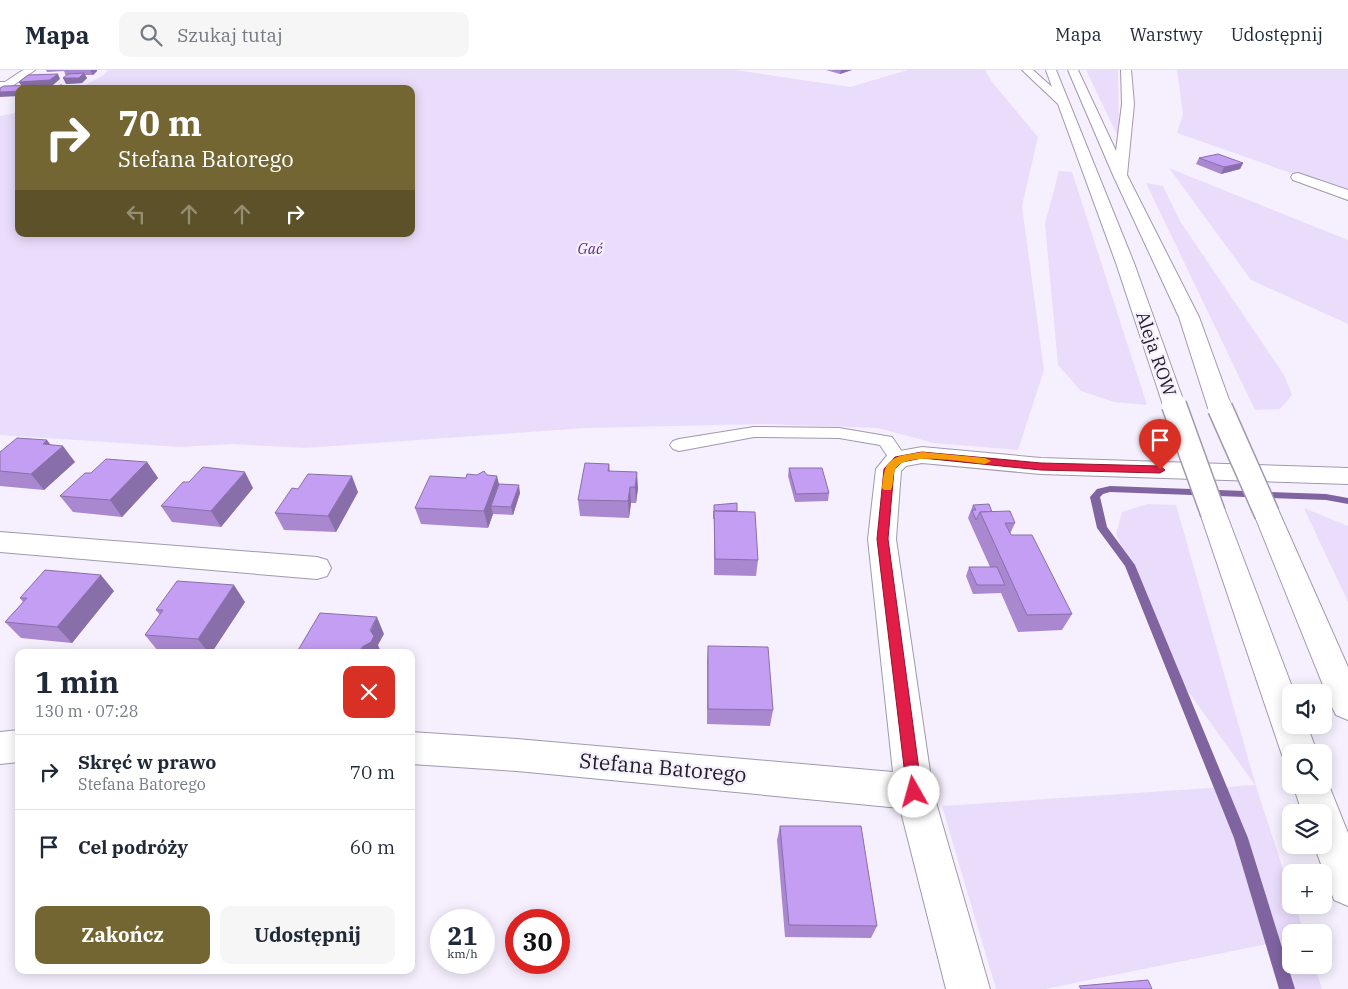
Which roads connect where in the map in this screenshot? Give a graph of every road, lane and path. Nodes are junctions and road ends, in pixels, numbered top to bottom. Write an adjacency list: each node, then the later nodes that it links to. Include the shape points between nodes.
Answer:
1 (30, 70): 6 (main road, via 7,85)
2 (1026, 70): 7 (main road)
3 (1051, 70): 7 (main road, Aleja ROW)
4 (1073, 70): 8 (main road)
5 (1126, 70): 8 (main road, via 1128,104)
6 (0, 85)
7 (1064, 104): 17 (main road, Aleja ROW, bridge, via 1125,263)
8 (1120, 175): 16 (main road, bridge, via 1189,317 1220,408)
9 (1298, 177): 10 (main road)
10 (1348, 195)
11 (679, 445): 12 (lane, via 754,432 839,433 886,441)
12 (898, 459): 13 (main road, via 922,455 1041,466); 21 (main road, via 889,469 882,539)
13 (1348, 476)
14 (0, 542): 15 (main road)
15 (318, 568)
16 (1348, 705)
17 (1296, 744)
18 (15, 746): 19 (main road)
19 (0, 748)
20 (415, 748): 21 (main road, Stefana Batorego)
21 (914, 792): 24 (main road)
22 (1332, 842): 23 (main road)
23 (1348, 886)
24 (968, 989)

